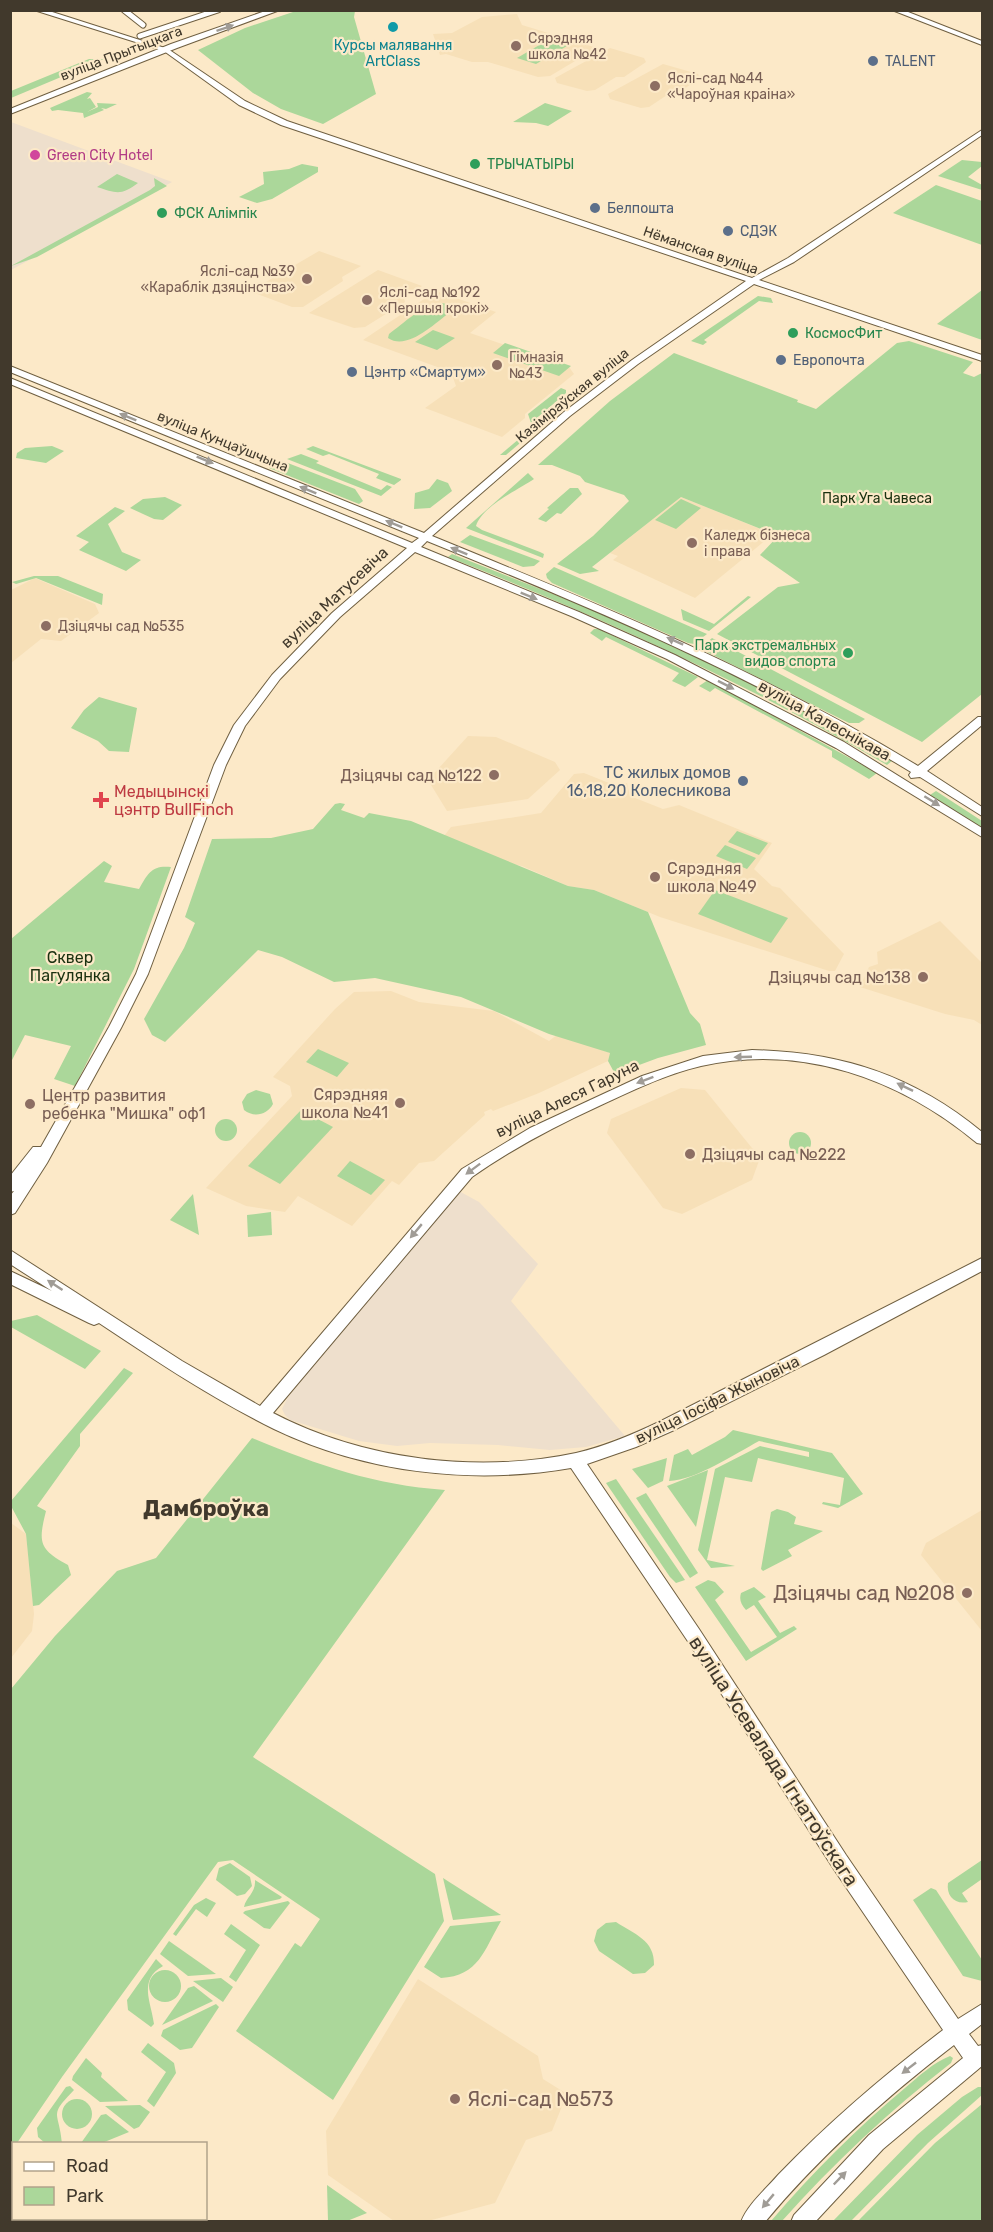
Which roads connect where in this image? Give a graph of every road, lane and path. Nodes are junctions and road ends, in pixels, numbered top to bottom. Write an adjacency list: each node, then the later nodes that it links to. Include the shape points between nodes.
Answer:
1 (37, 10): 11 (main road)
2 (52, 10): 9 (main road)
3 (124, 10): 8 (street)
4 (218, 10): 9 (street)
5 (252, 10): 11 (main road, вуліца Прытыцкага)
6 (277, 10): 11 (main road, вуліца Прытыцкага, one-way to 6)
7 (897, 10): 10 (main road)
8 (144, 25)
9 (140, 36): 11 (main road)
10 (982, 41)
11 (164, 46): 12 (main road, вуліца Прытыцкага); 15 (main road, вуліца Прытыцкага); 18 (main road, Нёманская вуліца, via 242,103 284,123)
12 (126, 55)
13 (53, 84): 14 (main road, вуліца Прытыцкага)
14 (10, 102)
15 (10, 112)
16 (982, 123): 18 (main road, Казіміраўская вуліца)
17 (982, 132): 18 (main road, Казіміраўская вуліца, via 791,260)
18 (755, 279): 19 (main road, Нёманская вуліца); 24 (main road, Казіміраўская вуліца, via 601,386)
19 (910, 330): 20 (main road, Нёманская вуліца); 21 (main road, Нёманская вуліца)
20 (982, 350)
21 (982, 358)
22 (10, 369): 24 (main road, вуліца Кунцаўшчына, one-way to 22)
23 (10, 381): 25 (main road, вуліца Кунцаўшчына, one-way to 25)
24 (426, 537): 25 (main road, Казіміраўская вуліца); 27 (main road, вуліца Калеснікава, one-way to 24, via 694,649)
25 (413, 548): 28 (main road, вуліца Калеснікава, one-way to 28, via 671,657 795,720); 31 (main road, вуліца Матусевіча, via 306,644 240,725 211,786 142,974)
26 (982, 720): 27 (main road)
27 (920, 771): 28 (main road); 29 (main road, вуліца Калеснікава)
28 (903, 783): 30 (main road, вуліца Калеснікава, one-way to 30)
29 (982, 812)
30 (982, 833)
31 (60, 1124): 33 (main road, вуліца Матусевіча); 34 (main road, вуліца Матусевіча)
32 (982, 1139): 39 (main road, вуліца Алеся Гаруна, one-way to 39, via 966,1124 902,1085 856,1069 785,1055 718,1058 638,1083 503,1148 467,1173)
33 (10, 1187)
34 (10, 1209)
35 (10, 1256): 38 (main road, вуліца Іосіфа Жыновіча, one-way to 35)
36 (982, 1264): 40 (main road, вуліца Іосіфа Жыновіча, via 682,1419)
37 (10, 1276): 38 (main road, вуліца Іосіфа Жыновіча)
38 (139, 1340): 39 (main road, вуліца Іосіфа Жыновіча)
39 (263, 1414): 40 (main road, вуліца Іосіфа Жыновіча, via 360,1452 423,1465 522,1467)
40 (575, 1460): 42 (main road, вуліца Усевалада Ігнатоўскага, via 868,1906)
41 (982, 2013): 42 (main road)
42 (956, 2032): 43 (main road, вуліца Усевалада Ігнатоўскага); 44 (main road, one-way to 44, via 852,2114 787,2179)
43 (979, 2057): 45 (main road, one-way to 43, via 876,2142)
44 (751, 2222)
45 (801, 2222)

